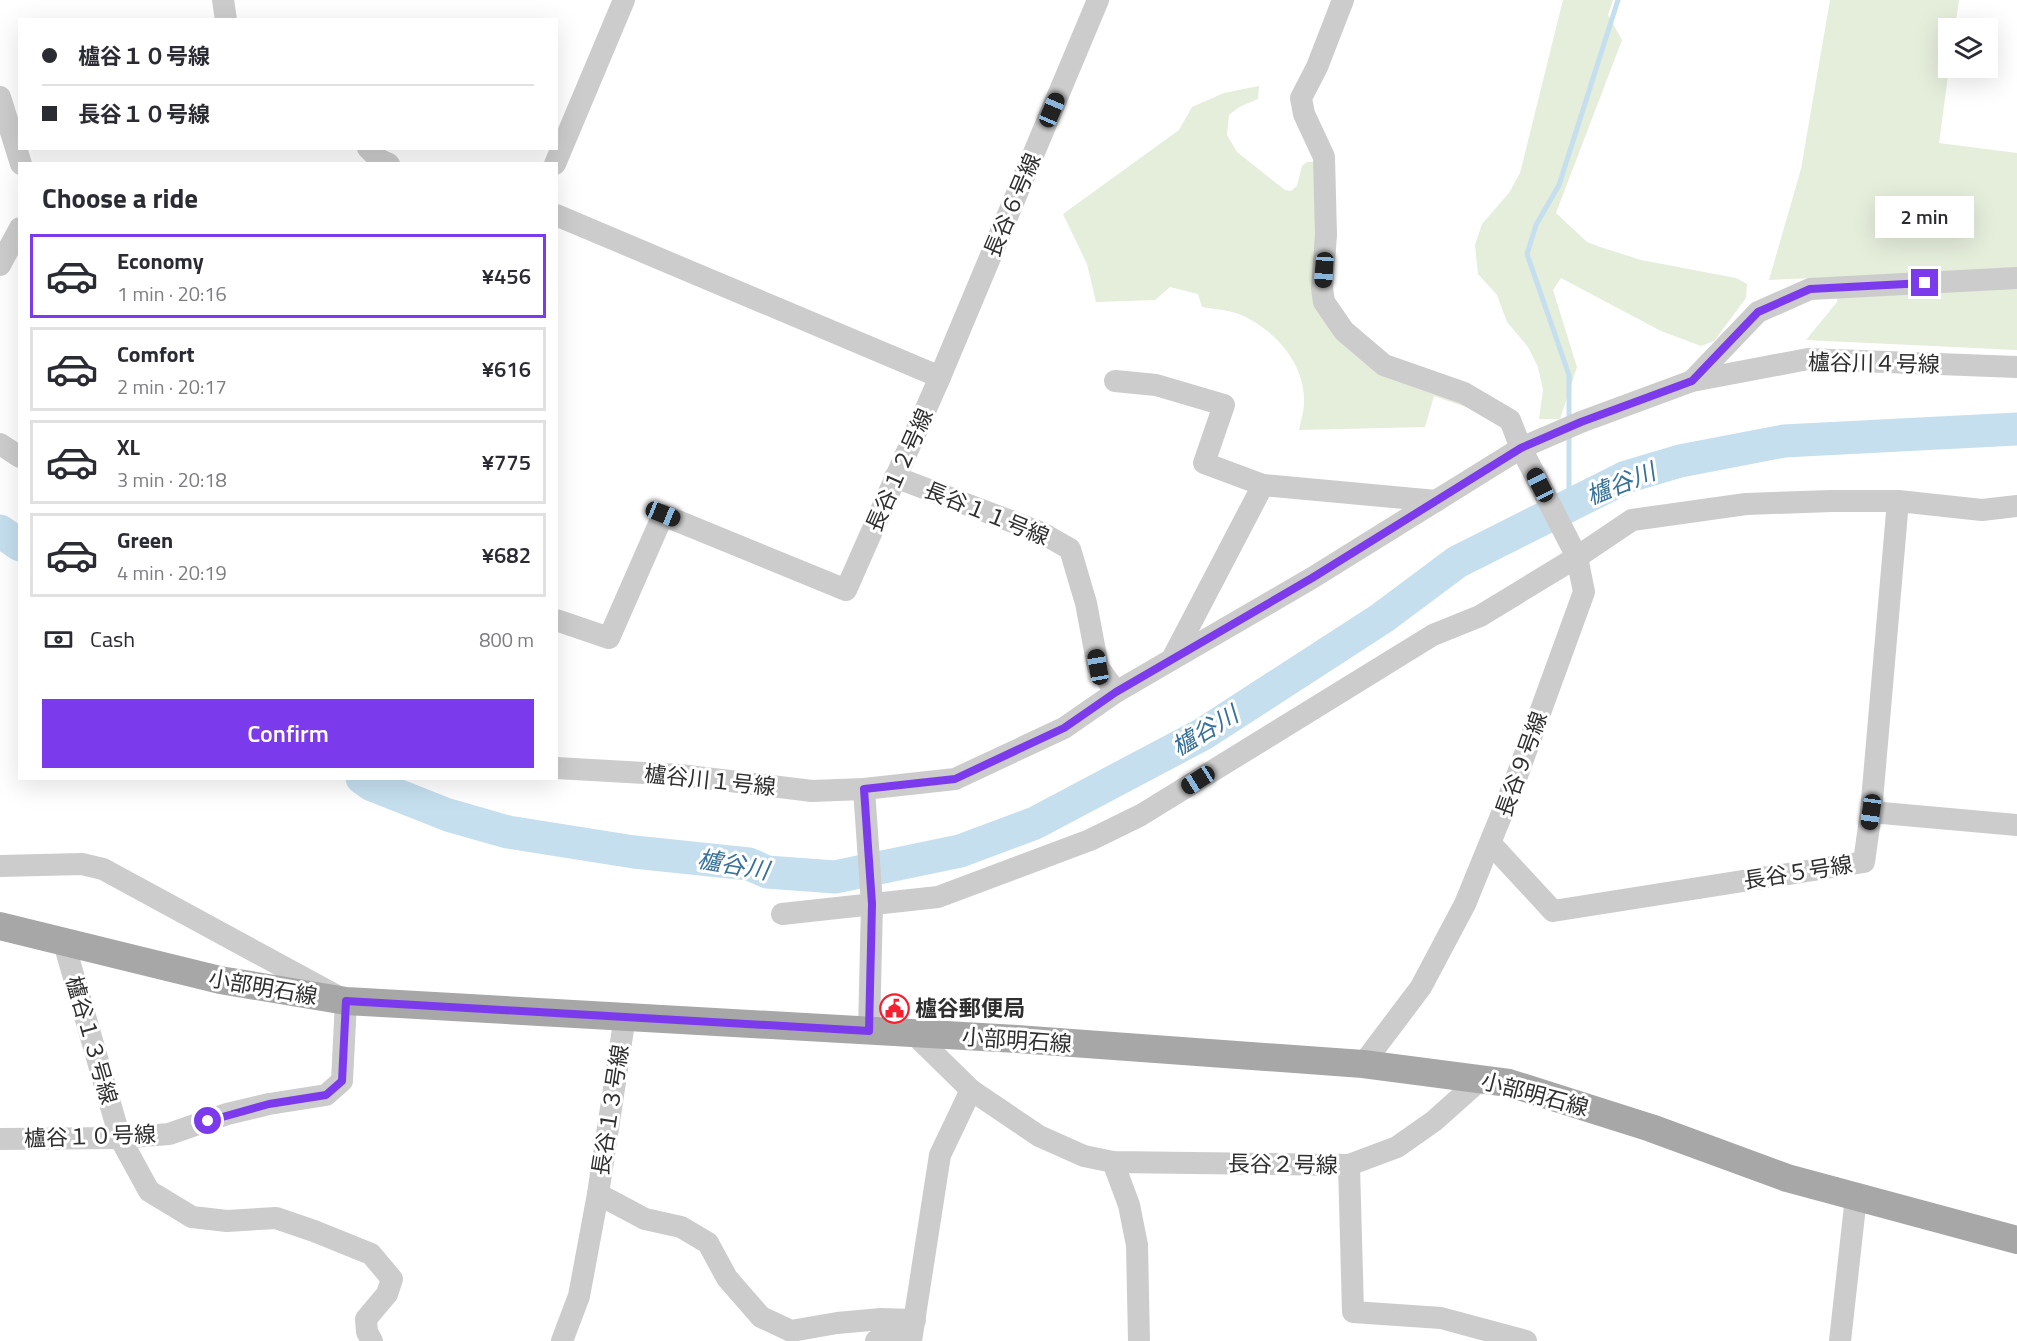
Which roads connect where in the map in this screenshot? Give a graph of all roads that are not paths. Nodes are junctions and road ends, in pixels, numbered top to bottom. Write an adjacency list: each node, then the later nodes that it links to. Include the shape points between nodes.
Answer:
1 (223, 0): 5 (street)
2 (624, 0): 11 (street)
3 (1098, 0): 17 (street, 長谷６号線)
4 (1343, 0): 21 (street, 長谷９号線, via 1301,98 1323,157 1324,302 1344,331 1384,365 1464,393 1510,420)
5 (226, 18)
6 (18, 89): 7 (street)
7 (0, 98): 8 (street)
8 (16, 140)
9 (370, 150): 10 (street)
10 (384, 162)
11 (556, 162)
12 (558, 216): 17 (street)
13 (18, 232): 14 (street)
14 (0, 265)
15 (2017, 278): 19 (street, via 1810,289 1758,312)
16 (2017, 367): 19 (street, 櫨谷川４号線, via 1808,359)
17 (940, 376): 23 (street, 長谷１２号線)
18 (1115, 381): 24 (street, via 1156,385 1224,405 1204,464)
19 (1692, 381): 21 (street, 櫨谷川４号線)
20 (0, 444): 22 (street)
21 (1521, 448): 25 (street, 櫨谷川４号線); 28 (street, 長谷９号線)
22 (18, 457)
23 (895, 477): 29 (street, 長谷１２号線, via 846,590 663,514 609,638); 31 (street, 長谷１１号線, via 1042,532 1070,549 1086,603 1098,667)
24 (1263, 485): 25 (street); 30 (street)
25 (1436, 501): 30 (street, 櫨谷川４号線)
26 (1898, 501): 27 (street, via 1982,510); 28 (street, via 1746,504 1632,520); 34 (street, 長谷５号線)
27 (2017, 506)
28 (1577, 557): 36 (street, 長谷９号線, via 1584,592); 38 (street, via 1480,616 1433,635 1141,816 1090,840 938,897)
29 (558, 621)
30 (1172, 660): 31 (street, 櫨谷川４号線)
31 (1116, 692): 33 (street, 櫨谷川４号線, via 1064,728 955,779)
32 (558, 768): 33 (street, 櫨谷川１号線, via 680,775 812,791)
33 (864, 789): 38 (street)
34 (1871, 812): 35 (street); 36 (street, 長谷５号線, via 1864,862 1553,911)
35 (2017, 825)
36 (1491, 844): 46 (street, 長谷９号線, via 1466,904 1421,987)
37 (0, 866): 42 (street, via 82,864 103,869)
38 (872, 904): 39 (street); 44 (street)
39 (782, 914)
40 (0, 927): 41 (main road, 小部明石線)
41 (64, 943): 42 (main road, 小部明石線, via 220,980); 49 (street, 櫨谷１３号線)
42 (346, 1001): 43 (main road, 小部明石線); 49 (street, 櫨谷１０号線, via 342,1081 326,1095 269,1104 169,1134)
43 (625, 1016): 44 (main road, 小部明石線); 53 (street, 長谷１３号線)
44 (869, 1031): 45 (main road, 小部明石線)
45 (913, 1033): 46 (main road, 小部明石線); 48 (street, 長谷２号線)
46 (1363, 1064): 47 (main road, 小部明石線)
47 (1480, 1079): 52 (street, via 1397,1148); 54 (main road, 小部明石線, via 1509,1083 1651,1128 1787,1178)
48 (971, 1090): 51 (street, 長谷２号線, via 1039,1136 1084,1155); 56 (street, via 940,1155)
49 (120, 1138): 50 (street, 櫨谷１０号線); 57 (street, 櫨谷１３号線, via 149,1191 192,1217 227,1221 276,1218 371,1254 392,1279 387,1294 366,1319)
50 (0, 1139)
51 (1113, 1162): 52 (street, 長谷２号線); 60 (street, via 1129,1205 1137,1245)
52 (1349, 1165): 61 (street, 長谷２号線, via 1353,1312 1441,1318)
53 (598, 1194): 56 (street, 長谷１３号線, via 645,1219 681,1227 708,1243 727,1278 761,1317 791,1331 881,1319); 58 (street, via 579,1296)
54 (1856, 1197): 55 (main road, 小部明石線); 62 (street)
55 (2017, 1240)
56 (913, 1331): 59 (street)
57 (372, 1341)
58 (562, 1341)
59 (876, 1341)
60 (1139, 1341)
61 (1526, 1341)
62 (1840, 1341)

